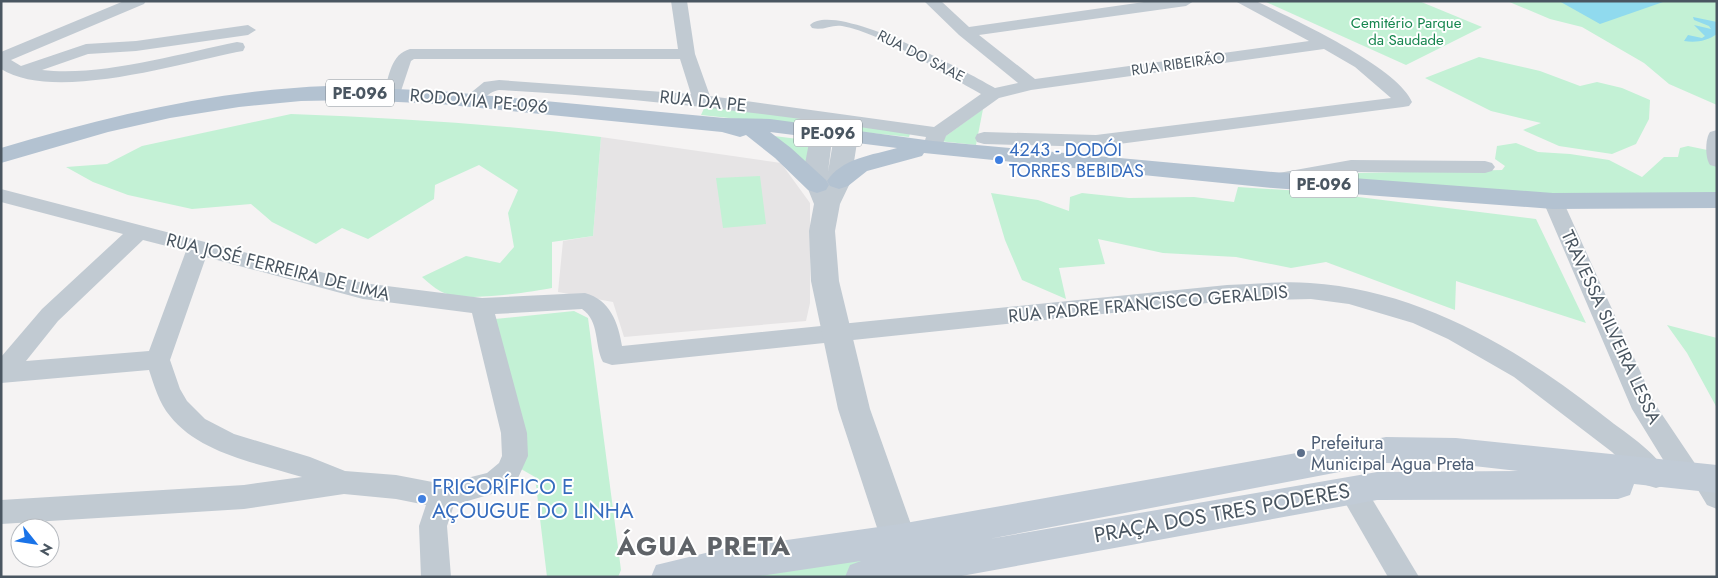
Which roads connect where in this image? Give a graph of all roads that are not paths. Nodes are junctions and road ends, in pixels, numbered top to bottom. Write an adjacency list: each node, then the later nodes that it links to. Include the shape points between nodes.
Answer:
1 (138, 1): 12 (street)
2 (679, 1): 11 (street)
3 (932, 1): 8 (street)
4 (1186, 1): 8 (street)
5 (1243, 1): 9 (street)
6 (818, 25): 16 (street, RUA DO SAAE, via 844,21 892,38)
7 (248, 30): 13 (street, via 136,46 86,49)
8 (965, 32): 14 (street)
9 (1325, 44): 14 (street, RUA RIBEIRÃO); 25 (street, via 1361,64 1404,102 1096,141)
10 (237, 47): 13 (street, via 98,75 62,78)
11 (687, 54): 15 (street, via 410,54 403,59); 18 (street)
12 (1, 60): 13 (street)
13 (20, 73)
14 (1031, 85): 16 (street, RUA RIBEIRÃO)
15 (393, 94): 17 (main road, RODOVIA PE-096 / PE-096); 26 (main road, RODOVIA PE-096 / PE-096, via 275,96 225,101 145,117)
16 (993, 94): 24 (street); 25 (street)
17 (471, 100): 18 (street, RUA DA PE, via 490,86 499,85); 19 (main road, RODOVIA PE-096 / PE-096)
18 (702, 100): 24 (street, RUA DA PE)
19 (724, 125): 20 (main road, PE-096); 21 (main road, PE-096, via 750,122)
20 (756, 132): 21 (main road, PE-096); 30 (main road)
21 (821, 136): 23 (main road, PE-096); 30 (street, via 815,163)
22 (1717, 136): 27 (street)
23 (845, 140): 24 (main road, PE-096, via 872,149); 30 (street)
24 (928, 144): 25 (main road, PE-096); 30 (main road, via 859,166)
25 (982, 145): 29 (main road, PE-096)
26 (1, 156)
27 (1717, 161)
28 (1485, 167): 29 (street, via 1351,166)
29 (1273, 180): 33 (main road, PE-096)
30 (828, 190): 37 (street, via 822,231 823,259)
31 (1, 195): 34 (street, RUA JOSÉ FERREIRA DE LIMA)
32 (1717, 200): 33 (main road, PE-096)
33 (1553, 201): 41 (street, TRAVESSA SILVEIRA LESSA, via 1645,409)
34 (138, 232): 35 (street, RUA JOSÉ FERREIRA DE LIMA); 40 (street, via 50,315)
35 (198, 249): 36 (street, RUA JOSÉ FERREIRA DE LIMA, via 363,291); 39 (street)
36 (482, 306): 38 (street, RUA JOSÉ FERREIRA DE LIMA, via 574,301 593,304 606,326); 44 (street, via 514,434 516,456 509,470 495,482)
37 (835, 333): 38 (street, RUA PADRE FRANCISCO GERALDIS); 41 (street, RUA PADRE FRANCISCO GERALDIS, via 1227,294 1311,291 1352,297 1402,310 1468,338); 46 (street, via 854,408)
38 (612, 356)
39 (158, 360): 40 (street); 42 (street, via 178,408 196,426 226,442)
40 (2, 373)
41 (1688, 479): 43 (main road, PRAÇA DOS TRES PODERES, via 1616,485 1411,484 1377,486); 46 (main road, PRAÇA DOS TRES PODERES, via 1456,451 1386,450)
42 (344, 482): 44 (street); 45 (street, via 244,497)
43 (1353, 492): 46 (main road, PRAÇA DOS TRES PODERES); 50 (street)
44 (443, 496): 47 (street, via 433,526)
45 (1, 512)
46 (907, 562): 48 (main road, via 722,566); 49 (main road)
47 (436, 577)
48 (669, 577)
49 (863, 577)
50 (1404, 577)

